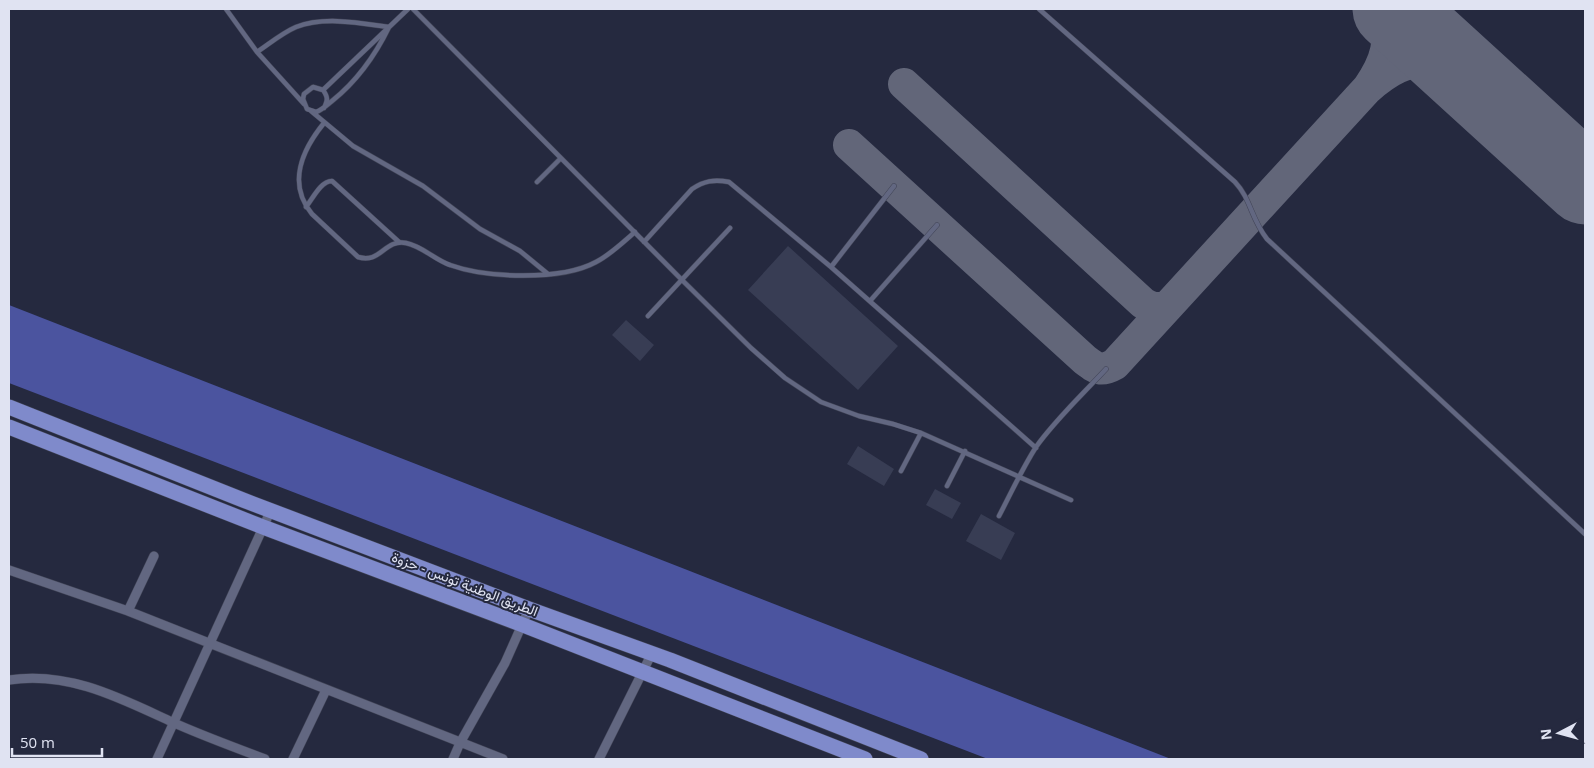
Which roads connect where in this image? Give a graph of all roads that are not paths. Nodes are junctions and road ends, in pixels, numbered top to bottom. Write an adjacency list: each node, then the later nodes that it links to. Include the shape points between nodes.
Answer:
1 (226, 9): 6 (lane)
2 (408, 9): 5 (lane)
3 (413, 9): 12 (lane)
4 (1038, 9): 39 (lane, via 1235,182 1247,198 1256,223 1267,239)
5 (389, 27): 6 (lane, via 342,22 305,24); 7 (lane); 9 (lane, via 362,72)
6 (257, 52): 8 (lane)
7 (323, 90): 8 (lane, via 313,87 308,90 304,94); 9 (lane, via 327,96)
8 (304, 105): 10 (lane)
9 (324, 108): 10 (lane)
10 (311, 111): 11 (lane)
11 (324, 123): 15 (lane, via 307,149 300,168 299,188); 22 (lane, via 369,156 429,190 480,229 520,251)
12 (561, 158): 13 (lane); 18 (lane)
13 (537, 182)
14 (894, 186): 21 (lane)
15 (306, 207): 19 (lane, via 358,257 372,258); 19 (lane, via 323,184 332,181)
16 (937, 226): 24 (lane)
17 (730, 228): 23 (lane)
18 (635, 232): 20 (lane); 22 (lane, via 594,263 578,270)
19 (399, 242): 22 (lane, via 465,270 484,274)
20 (644, 242): 21 (lane, via 692,189 710,180 719,180 737,187); 23 (lane)
21 (831, 267): 24 (lane)
22 (548, 274)
23 (682, 280): 25 (lane); 29 (lane, via 768,364 804,392 840,410)
24 (870, 301): 30 (lane)
25 (648, 316)
26 (1106, 369): 30 (lane)
27 (9, 407): 36 (main road, الطريق الوطنية تونس - حزوة)
28 (9, 427): 38 (main road, الطريق الوطنية تونس - حزوة)
29 (921, 432): 31 (lane); 32 (lane)
30 (1036, 448): 33 (lane)
31 (965, 452): 33 (lane); 34 (lane)
32 (901, 471)
33 (1020, 476): 35 (lane); 37 (lane)
34 (947, 486)
35 (1071, 500)
36 (271, 510): 38 (street); 42 (main road, الطريق الوطنية تونس - حزوة)
37 (999, 516)
38 (263, 527): 44 (main road, الطريق الوطنية تونس - حزوة); 45 (street)
39 (1585, 534)
40 (154, 556): 43 (street)
41 (9, 570): 43 (street)
42 (529, 609): 44 (street); 46 (main road, الطريق الوطنية تونس - حزوة)
43 (128, 611): 45 (street)
44 (523, 625): 47 (main road, الطريق الوطنية تونس - حزوة); 51 (street)
45 (210, 643): 49 (street); 50 (street)
46 (652, 653): 47 (street); 59 (main road, الطريق الوطنية تونس - حزوة)
47 (643, 672): 57 (street); 58 (main road, الطريق الوطنية تونس - حزوة)
48 (9, 680): 50 (street, via 53,679 93,688)
49 (326, 690): 51 (street); 54 (street)
50 (174, 723): 52 (street); 53 (street)
51 (460, 743): 55 (street); 56 (street)
52 (157, 759)
53 (265, 759)
54 (293, 759)
55 (453, 759)
56 (503, 759)
57 (599, 759)
58 (865, 759)
59 (921, 759)

